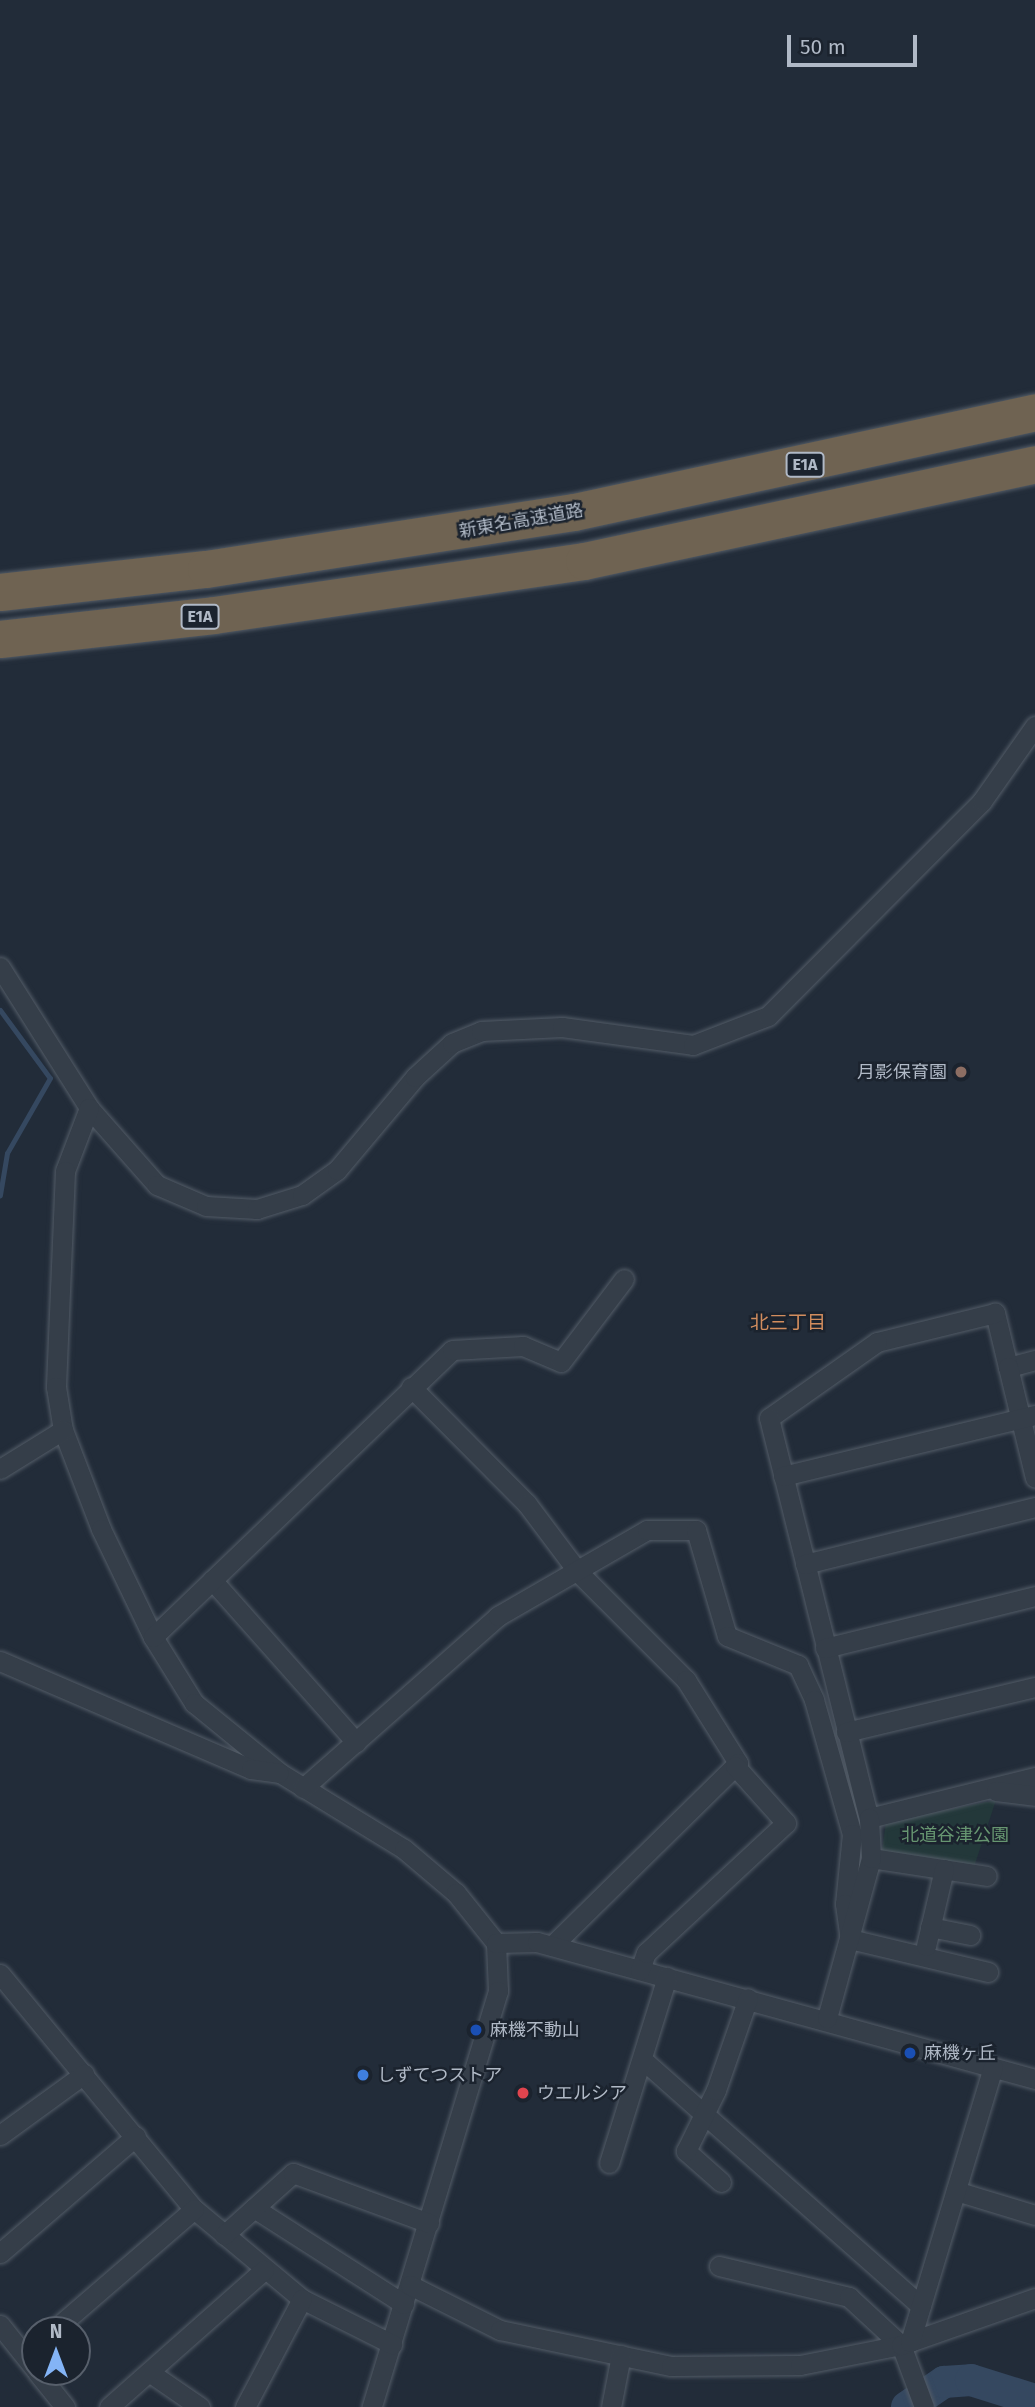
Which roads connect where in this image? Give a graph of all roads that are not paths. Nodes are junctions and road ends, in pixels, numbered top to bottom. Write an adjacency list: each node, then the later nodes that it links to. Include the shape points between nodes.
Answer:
1 (1035, 412): 3 (highway, 新東名高速道路 / E1A, via 573,512 391,543)
2 (1035, 464): 4 (highway, E1A, via 584,561)
3 (0, 592)
4 (0, 639)
5 (1035, 726): 7 (street, via 982,801 768,1016 730,1033 693,1045 562,1027 481,1031 452,1043 415,1077 337,1170 302,1195 257,1209 206,1206 157,1185)
6 (0, 967): 7 (street)
7 (89, 1108): 13 (street, via 65,1171 56,1339)
8 (624, 1279): 11 (street, via 561,1362 523,1346 470,1345 452,1350)
9 (1035, 1360): 10 (street)
10 (1008, 1367): 12 (street); 15 (street, via 995,1313 877,1342 769,1418)
11 (411, 1387): 19 (street, via 527,1504); 20 (street)
12 (1028, 1417): 15 (street); 16 (street)
13 (63, 1430): 14 (street); 22 (street, via 101,1529)
14 (0, 1469)
15 (783, 1476): 18 (street)
16 (1035, 1478)
17 (1035, 1507): 18 (street)
18 (805, 1564): 23 (street)
19 (578, 1572): 27 (street, via 498,1616); 28 (street, via 686,1680); 40 (street, via 648,1530 696,1530 727,1636 798,1664 814,1700 852,1834 845,1904)
20 (212, 1580): 22 (street); 27 (street)
21 (1035, 1596): 23 (street)
22 (153, 1637): 29 (street, via 194,1703)
23 (825, 1648): 26 (street)
24 (0, 1661): 29 (street, via 251,1769)
25 (1035, 1687): 26 (street)
26 (846, 1732): 34 (street)
27 (356, 1742): 31 (street)
28 (735, 1766): 42 (street); 44 (street, via 786,1823 646,1953)
29 (280, 1773): 31 (street)
30 (1035, 1777): 32 (street)
31 (303, 1788): 41 (street, via 404,1849 456,1893)
32 (985, 1790): 33 (street); 34 (street)
33 (1035, 1796)
34 (869, 1818): 35 (street)
35 (871, 1858): 36 (street); 40 (street)
36 (943, 1869): 37 (street); 38 (street)
37 (987, 1876)
38 (930, 1927): 39 (street); 43 (street)
39 (970, 1935)
40 (850, 1938): 45 (street); 49 (street)
41 (496, 1943): 42 (street); 63 (street, via 498,1991)
42 (552, 1946): 44 (street)
43 (926, 1946)
44 (640, 1970): 47 (street)
45 (988, 1972)
46 (0, 1974): 52 (street)
47 (667, 1977): 48 (street); 50 (street)
48 (748, 1997): 49 (street); 54 (street)
49 (827, 2018): 51 (street)
50 (643, 2060): 54 (street); 57 (street)
51 (993, 2067): 53 (street); 59 (street)
52 (84, 2074): 55 (street); 56 (street)
53 (1035, 2079)
54 (705, 2111): 58 (street, via 686,2151); 72 (street)
55 (0, 2135)
56 (135, 2136): 61 (street); 65 (street)
57 (609, 2163)
58 (721, 2182)
59 (956, 2190): 62 (street); 72 (street)
60 (254, 2208): 63 (street, via 293,2173); 64 (street); 71 (street)
61 (194, 2209): 64 (street); 73 (street)
62 (1035, 2215)
63 (429, 2223): 68 (street)
64 (224, 2235): 67 (street)
65 (0, 2253)
66 (719, 2266): 75 (street, via 849,2297)
67 (264, 2270): 70 (street); 79 (street)
68 (410, 2285): 71 (street); 78 (street, via 500,2330)
69 (1035, 2298): 75 (street)
70 (302, 2299): 76 (street); 84 (street)
71 (404, 2304): 76 (street)
72 (921, 2306): 75 (street)
73 (70, 2316)
74 (0, 2325): 77 (street)
75 (905, 2343): 78 (street, via 800,2365 671,2366); 87 (street)
76 (393, 2344): 85 (street)
77 (21, 2348)
78 (621, 2356): 86 (street)
79 (149, 2372): 82 (street); 83 (street)
80 (50, 2386): 81 (street)
81 (65, 2407)
82 (109, 2407)
83 (200, 2407)
84 (245, 2407)
85 (372, 2407)
86 (611, 2407)
87 (924, 2407)

